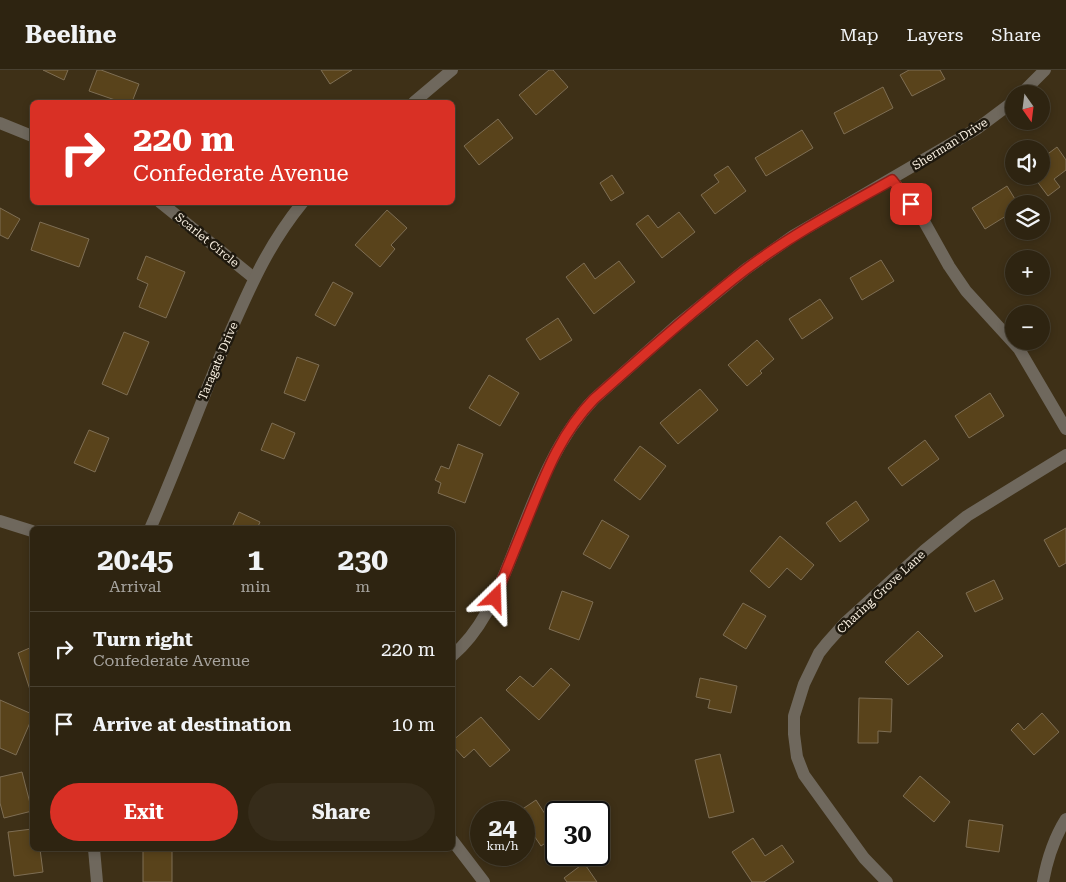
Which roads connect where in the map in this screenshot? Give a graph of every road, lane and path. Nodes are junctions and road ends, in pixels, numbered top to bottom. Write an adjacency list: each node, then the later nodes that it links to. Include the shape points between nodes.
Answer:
1 (452, 70): 4 (street)
2 (1045, 70): 3 (street)
3 (1031, 85)
4 (416, 100)
5 (1005, 107): 8 (street, Sherman Drive, via 978,128)
6 (0, 123): 7 (street)
7 (30, 135)
8 (892, 180): 12 (street, via 921,216 966,291 1019,349); 17 (street, Sherman Drive, via 793,236 746,270 676,326 583,410 562,439 546,473 495,598 481,624)
9 (164, 205): 11 (street, Scarlet Circle)
10 (301, 205): 11 (street, Taragate Drive, via 267,252)
11 (254, 278): 15 (street, Taragate Drive)
12 (1066, 430)
13 (1066, 454): 23 (street, Charing Grove Lane, via 967,516 925,550 826,643 804,684 794,716 794,734 797,757 804,775 864,858)
14 (0, 521): 16 (street)
15 (151, 526)
16 (30, 530)
17 (455, 653)
18 (1066, 819): 24 (street, via 1055,839)
19 (455, 844): 22 (street)
20 (94, 851): 21 (street)
21 (97, 882)
22 (484, 882)
23 (887, 882)
24 (1042, 882)

